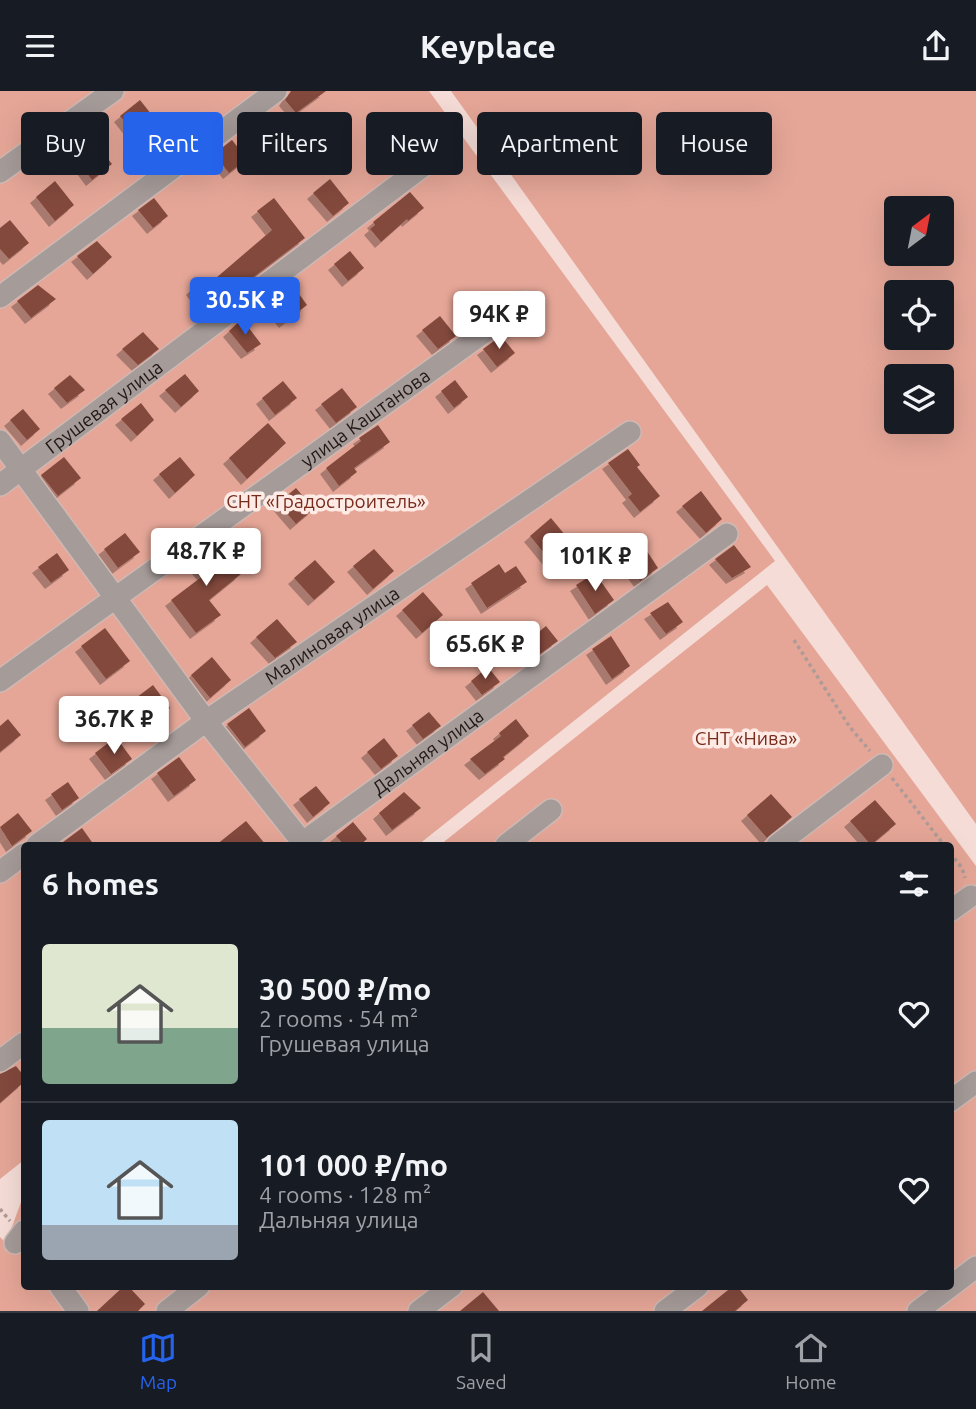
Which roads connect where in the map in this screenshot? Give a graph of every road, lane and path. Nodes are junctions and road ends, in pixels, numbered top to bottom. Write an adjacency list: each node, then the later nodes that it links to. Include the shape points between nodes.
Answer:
1 (113, 91): 3 (street)
2 (276, 91): 5 (street)
3 (0, 172)
4 (411, 175): 9 (street, Грушевая улица)
5 (0, 297)
6 (526, 302): 12 (street, улица Каштанова)
7 (630, 432): 15 (street, Малиновая улица)
8 (0, 441): 9 (street)
9 (21, 469): 10 (street, Грушевая улица); 12 (street)
10 (0, 485)
11 (727, 534): 20 (street, Дальняя улица)
12 (115, 599): 14 (street, улица Каштанова); 15 (street)
13 (794, 640): 16 (path, via 849,726)
14 (0, 681)
15 (206, 721): 18 (street, Малиновая улица); 19 (street)
16 (882, 765): 22 (street); 23 (path)
17 (551, 810): 21 (street)
18 (41, 842)
19 (299, 842)
20 (304, 842)
21 (510, 842)
22 (781, 842)
23 (942, 842)
24 (21, 856): 25 (street)
25 (0, 872)
26 (971, 896): 27 (street)
27 (954, 908)
28 (21, 1045): 29 (street)
29 (0, 1061)
30 (976, 1082): 31 (street)
31 (954, 1098)
32 (976, 1267): 33 (street)
33 (954, 1284)
34 (63, 1290): 39 (street)
35 (195, 1290): 40 (street)
36 (447, 1290): 41 (street)
37 (693, 1290): 42 (street)
38 (946, 1290): 43 (street)
39 (78, 1311)
40 (167, 1311)
41 (419, 1311)
42 (665, 1311)
43 (918, 1311)

